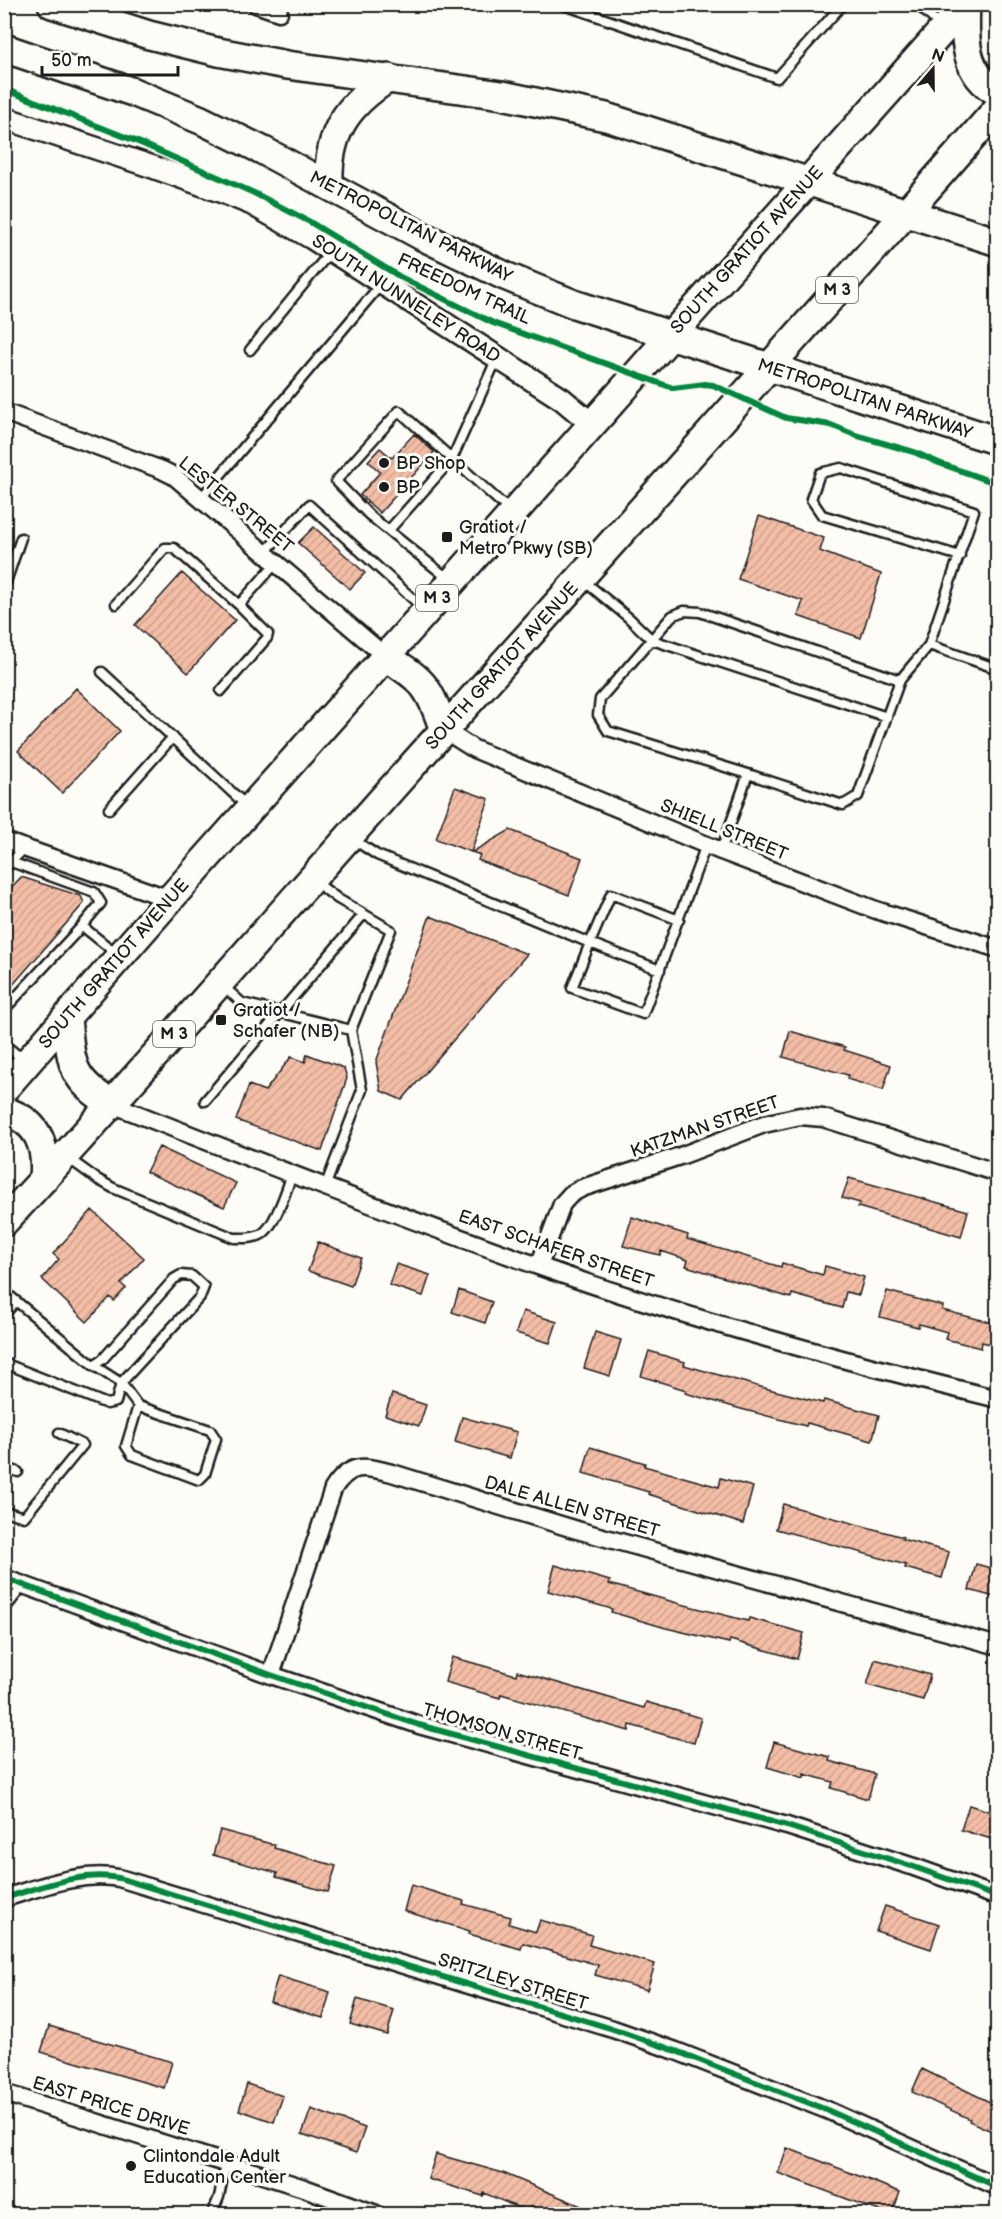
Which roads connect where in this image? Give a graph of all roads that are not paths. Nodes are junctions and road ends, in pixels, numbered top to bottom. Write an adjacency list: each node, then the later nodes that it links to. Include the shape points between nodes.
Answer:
1 (52, 4): 11 (main road, via 218,52)
2 (256, 4): 8 (street)
3 (561, 4): 7 (lane)
4 (843, 4): 7 (lane, via 777,78)
5 (917, 4): 9 (lane)
6 (966, 4): 9 (main road, SOUTH GRATIOT AVENUE / M 3); 12 (main road, via 971,65 979,79)
7 (574, 6)
8 (279, 12)
9 (944, 29): 15 (main road, SOUTH GRATIOT AVENUE / M 3)
10 (4, 48): 16 (main road, METROPOLITAN PARKWAY, via 168,105)
11 (389, 78): 15 (main road, via 525,99 606,117); 16 (main road, via 364,96 340,124 330,158)
12 (998, 92)
13 (998, 108): 17 (main road, SOUTH GRATIOT AVENUE / M 3)
14 (4, 118): 19 (street, SOUTH NUNNELEY ROAD, via 220,191)
15 (809, 182): 17 (main road); 21 (main road, SOUTH GRATIOT AVENUE / M 3)
16 (328, 185): 21 (main road, METROPOLITAN PARKWAY, via 505,276)
17 (905, 213): 18 (main road); 24 (main road, SOUTH GRATIOT AVENUE / M 3)
18 (998, 242)
19 (331, 250): 20 (street, SOUTH NUNNELEY ROAD); 22 (lane)
20 (382, 283): 23 (street, SOUTH NUNNELEY ROAD); 29 (lane)
21 (671, 337): 24 (main road, METROPOLITAN PARKWAY); 26 (main road, SOUTH GRATIOT AVENUE / M 3)
22 (250, 350)
23 (498, 357): 26 (street, SOUTH NUNNELEY ROAD, via 562,399); 28 (lane)
24 (770, 368): 27 (main road, METROPOLITAN PARKWAY); 35 (main road, SOUTH GRATIOT AVENUE / M 3)
25 (4, 412): 29 (street, LESTER STREET, via 162,470)
26 (593, 425): 30 (main road, SOUTH GRATIOT AVENUE / M 3)
27 (998, 441)
28 (452, 459): 30 (lane); 31 (lane); 31 (lane, via 399,411 336,481)
29 (201, 498): 34 (street, LESTER STREET)
30 (513, 514): 36 (main road, SOUTH GRATIOT AVENUE / M 3)
31 (389, 530): 36 (lane)
32 (21, 538): 37 (lane)
33 (960, 556): 33 (lane, via 974,511 840,468 820,473 811,499 822,515); 42 (lane)
34 (270, 558): 39 (lane); 40 (lane, via 309,505); 43 (street, LESTER STREET)
35 (581, 579): 41 (lane); 49 (main road, SOUTH GRATIOT AVENUE / M 3)
36 (452, 582): 40 (main road, SOUTH GRATIOT AVENUE / M 3)
37 (4, 588)
38 (116, 604): 39 (lane, via 170,547)
39 (239, 605): 47 (lane, via 265,630 267,639)
40 (426, 611): 43 (main road, SOUTH GRATIOT AVENUE / M 3)
41 (652, 640): 46 (lane, via 672,616 684,611 700,612); 48 (lane); 51 (lane, via 600,699 598,715 608,731)
42 (929, 645): 44 (lane); 46 (lane)
43 (386, 657): 49 (main road, via 423,682); 53 (main road, SOUTH GRATIOT AVENUE / M 3)
44 (998, 669)
45 (102, 672): 50 (lane)
46 (900, 680): 48 (lane)
47 (221, 691)
48 (887, 717): 51 (lane, via 858,796 843,805)
49 (444, 730): 54 (main road, SOUTH GRATIOT AVENUE / M 3); 57 (street, SHIELL STREET, via 474,749)
50 (173, 737): 52 (lane); 53 (lane)
51 (748, 774): 57 (lane)
52 (109, 809)
53 (250, 809): 63 (main road, SOUTH GRATIOT AVENUE / M 3)
54 (349, 837): 61 (main road, SOUTH GRATIOT AVENUE / M 3); 67 (lane, via 377,855)
55 (4, 841): 56 (street)
56 (25, 848): 58 (lane); 60 (street)
57 (714, 848): 65 (lane); 68 (street, SHIELL STREET, via 876,910)
58 (11, 862): 59 (lane); 62 (lane)
59 (4, 869)
60 (102, 876): 62 (lane); 63 (street)
61 (312, 879): 64 (lane); 71 (main road, SOUTH GRATIOT AVENUE / M 3)
62 (94, 892): 66 (lane, via 102,903)
63 (170, 899): 69 (main road, SOUTH GRATIOT AVENUE / M 3)
64 (364, 914): 73 (lane); 75 (lane, via 391,930)
65 (679, 920): 67 (lane, via 611,894); 70 (lane)
66 (82, 926): 69 (lane); 72 (lane)
67 (590, 943): 70 (lane); 70 (lane, via 572,988 643,1014)
68 (998, 949)
69 (120, 957): 74 (main road, SOUTH GRATIOT AVENUE / M 3)
70 (660, 970)
71 (220, 983): 73 (lane, via 242,1003); 80 (main road, SOUTH GRATIOT AVENUE / M 3)
72 (4, 1010)
73 (280, 1012): 75 (lane); 79 (lane)
74 (67, 1017): 77 (main road, SOUTH GRATIOT AVENUE / M 3); 80 (main road, via 73,1064 80,1080)
75 (351, 1030): 86 (lane, via 362,1090)
76 (4, 1044): 77 (lane)
77 (27, 1063): 78 (main road, SOUTH GRATIOT AVENUE / M 3)
78 (4, 1089)
79 (205, 1101)
80 (112, 1104): 82 (main road, SOUTH GRATIOT AVENUE / M 3); 84 (street, EAST SCHAFER STREET)
81 (4, 1111): 85 (main road, via 22,1117 33,1127 46,1159)
82 (65, 1156): 84 (lane, via 113,1188 234,1238 263,1233 278,1210); 85 (main road, SOUTH GRATIOT AVENUE / M 3)
83 (998, 1173): 88 (street, KATZMAN STREET, via 823,1118 784,1118 571,1194 562,1204)
84 (292, 1174): 86 (street, EAST SCHAFER STREET)
85 (44, 1179): 87 (main road, SOUTH GRATIOT AVENUE / M 3)
86 (325, 1187): 88 (street, EAST SCHAFER STREET)
87 (4, 1222)
88 (539, 1266): 95 (street, EAST SCHAFER STREET, via 703,1320)
89 (4, 1292): 90 (lane)
90 (16, 1301): 91 (lane); 93 (lane)
91 (4, 1315)
92 (4, 1363): 94 (lane, via 107,1404 116,1402)
93 (93, 1365): 94 (lane); 94 (lane, via 102,1360 174,1279 192,1276 204,1287 200,1298)
94 (121, 1383): 96 (lane)
95 (998, 1399)
96 (138, 1406): 96 (lane, via 210,1430 216,1439 205,1474 198,1480 132,1455 126,1446)
97 (59, 1433): 100 (lane, via 83,1445 24,1517)
98 (4, 1467): 99 (lane)
99 (18, 1472)
100 (4, 1511)
101 (4, 1578): 102 (street, THOMSON STREET)
102 (23, 1586): 103 (lane); 105 (street, THOMSON STREET)
103 (4, 1610)
104 (998, 1646): 105 (street, DALE ALLEN STREET, via 577,1530 392,1473 357,1468 343,1474 333,1489)
105 (271, 1675): 106 (street, THOMSON STREET, via 419,1725 788,1826)
106 (998, 1897)
107 (4, 1898): 110 (street, SPITZLEY STREET, via 76,1878 119,1878 634,2036 827,2110)
108 (4, 2093): 109 (street, EAST PRICE DRIVE)
109 (226, 2163): 111 (lane); 112 (street, EAST PRICE DRIVE)
110 (998, 2187)
111 (212, 2214)
112 (376, 2214)

